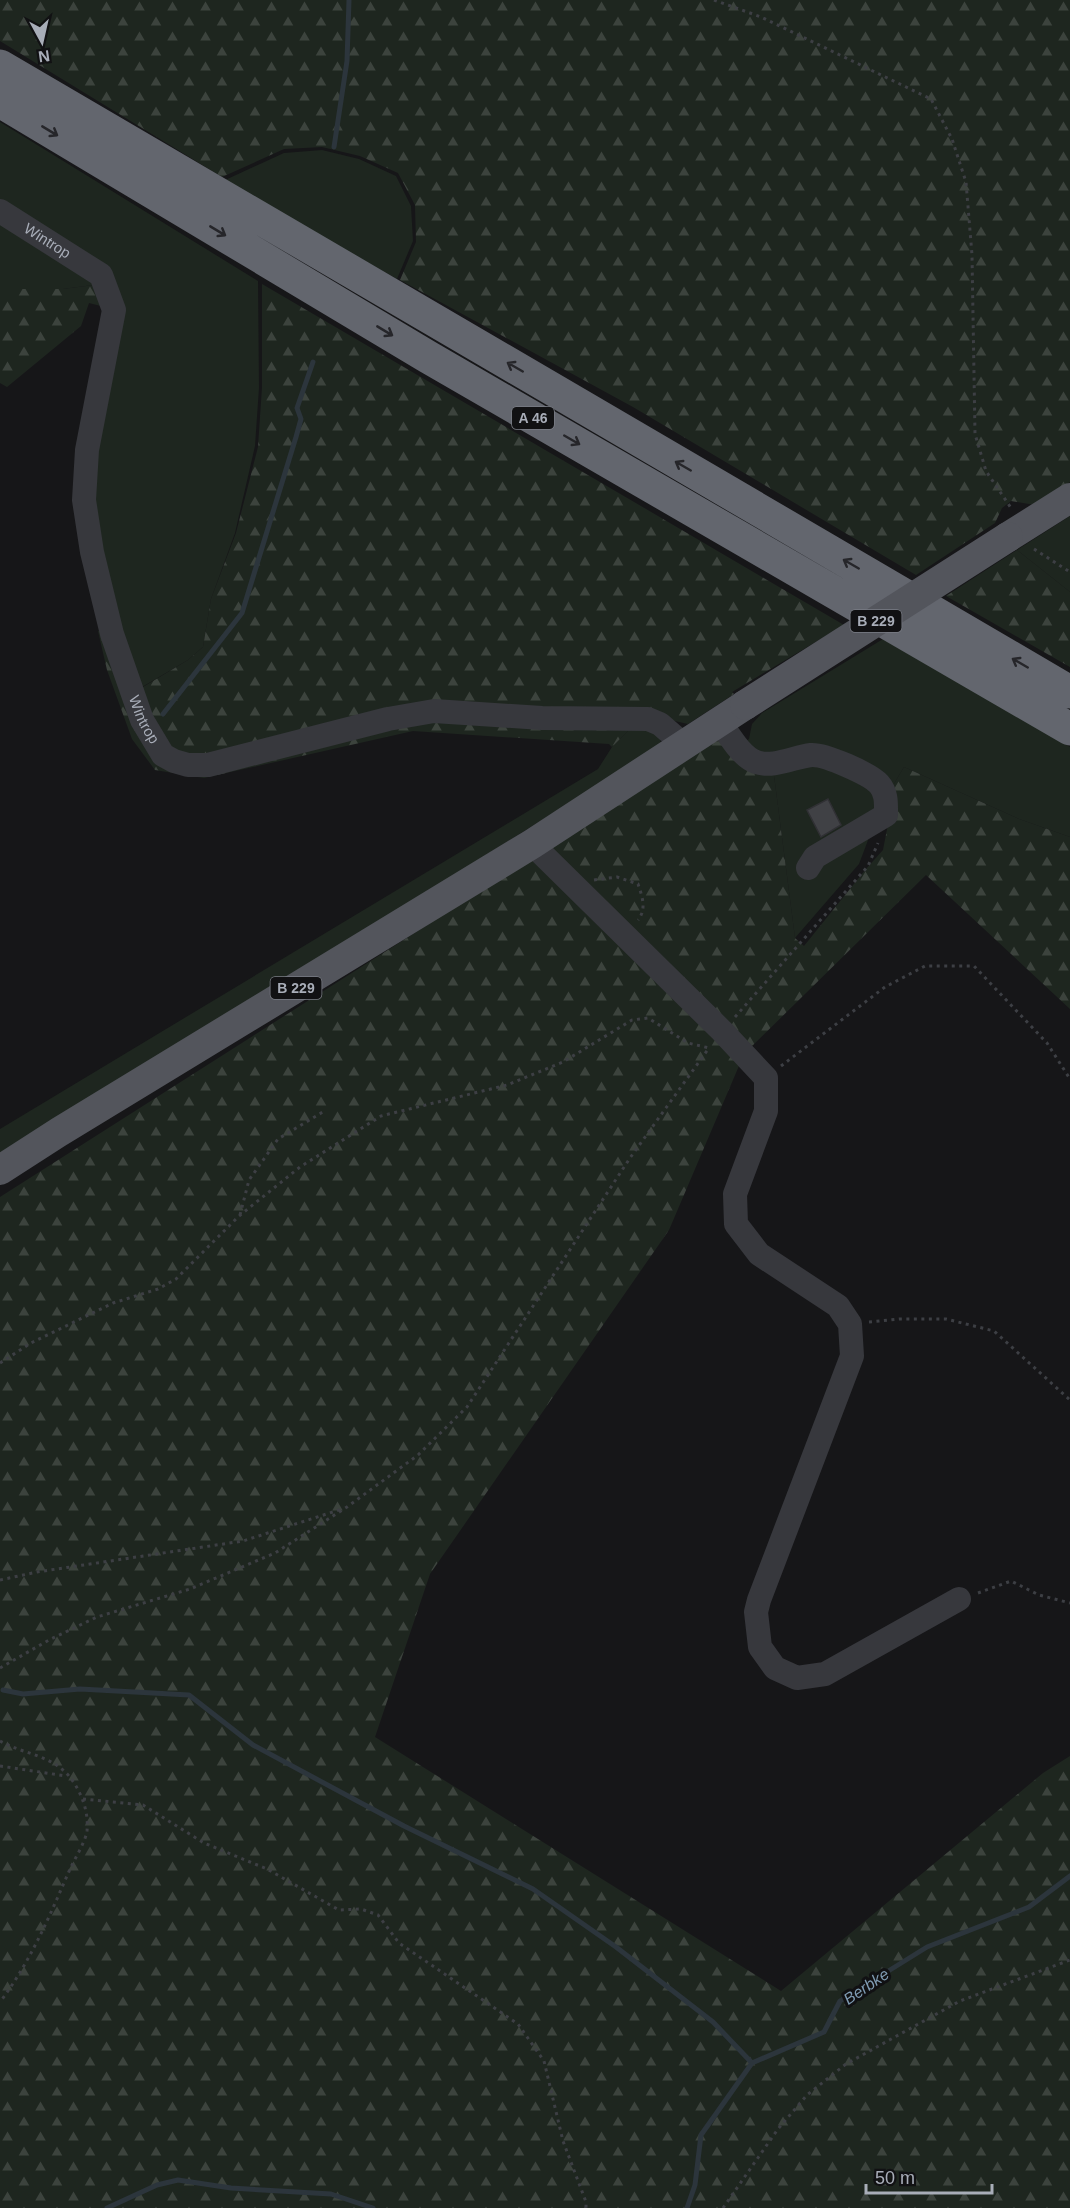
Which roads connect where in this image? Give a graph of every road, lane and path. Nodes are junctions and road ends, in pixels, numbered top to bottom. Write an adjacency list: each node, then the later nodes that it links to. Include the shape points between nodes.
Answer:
1 (714, 0): 6 (path, via 761,17 931,99 952,139 966,182 972,255 975,434 986,471)
2 (0, 66): 8 (highway, A 46, one-way to 2)
3 (0, 101): 10 (highway, A 46, one-way to 10, via 428,357)
4 (0, 211): 11 (street, Wintrop, via 101,275 114,310 87,450 84,500 112,634 142,720 163,755 188,765 208,765 434,711 648,719)
5 (1070, 498): 6 (main road, B 229)
6 (1019, 536): 7 (path); 9 (main road, B 229, bridge)
7 (1070, 572)
8 (1070, 692)
9 (719, 722): 11 (main road, B 229); 12 (street, via 753,761 762,764 820,755 868,776 885,793)
10 (1070, 729)
11 (683, 744): 13 (main road, B 229)
12 (886, 815): 14 (street, via 815,857); 17 (path, via 868,866)
13 (532, 844): 15 (street); 21 (main road, B 229)
14 (808, 868)
15 (575, 887): 16 (street); 16 (path, via 617,876 638,884 644,900 641,916)
16 (624, 934): 18 (street)
17 (730, 1023)
18 (766, 1078): 19 (path, via 885,987 925,966 974,966 1047,1043); 23 (street, via 766,1110 735,1194 736,1224 759,1254 838,1306)
19 (1070, 1079)
20 (326, 1110): 22 (path, via 278,1139 249,1180)
21 (0, 1170)
22 (240, 1216): 24 (path, via 176,1279 113,1303 31,1343); 26 (path, via 300,1167 381,1116 507,1085 563,1062 632,1020 648,1018 688,1043 709,1048 630,1158 467,1407 418,1455)
23 (850, 1324): 25 (path, via 899,1318 946,1319 994,1330); 28 (street, via 852,1356 759,1600 756,1612 760,1647 775,1668 797,1678 825,1674)
24 (0, 1363)
25 (1070, 1400)
26 (347, 1507): 27 (path, via 243,1541); 30 (path, via 275,1553 190,1588 97,1617)
27 (0, 1580)
28 (959, 1599): 29 (path, via 1011,1581 1039,1595)
29 (1070, 1603)
30 (0, 1668)
31 (0, 1742): 33 (path, via 54,1763)
32 (0, 1766): 33 (path)
33 (69, 1776): 34 (path)
34 (82, 1798): 36 (path, via 87,1833 42,1935); 37 (path, via 143,1805 204,1843 267,1869 339,1910 362,1909 378,1915 399,1943 518,2024 544,2061 563,2141)
35 (1070, 1960): 38 (path, via 960,2001 846,2064 807,2096 778,2129)
36 (0, 2002)
37 (586, 2208)
38 (723, 2208)

